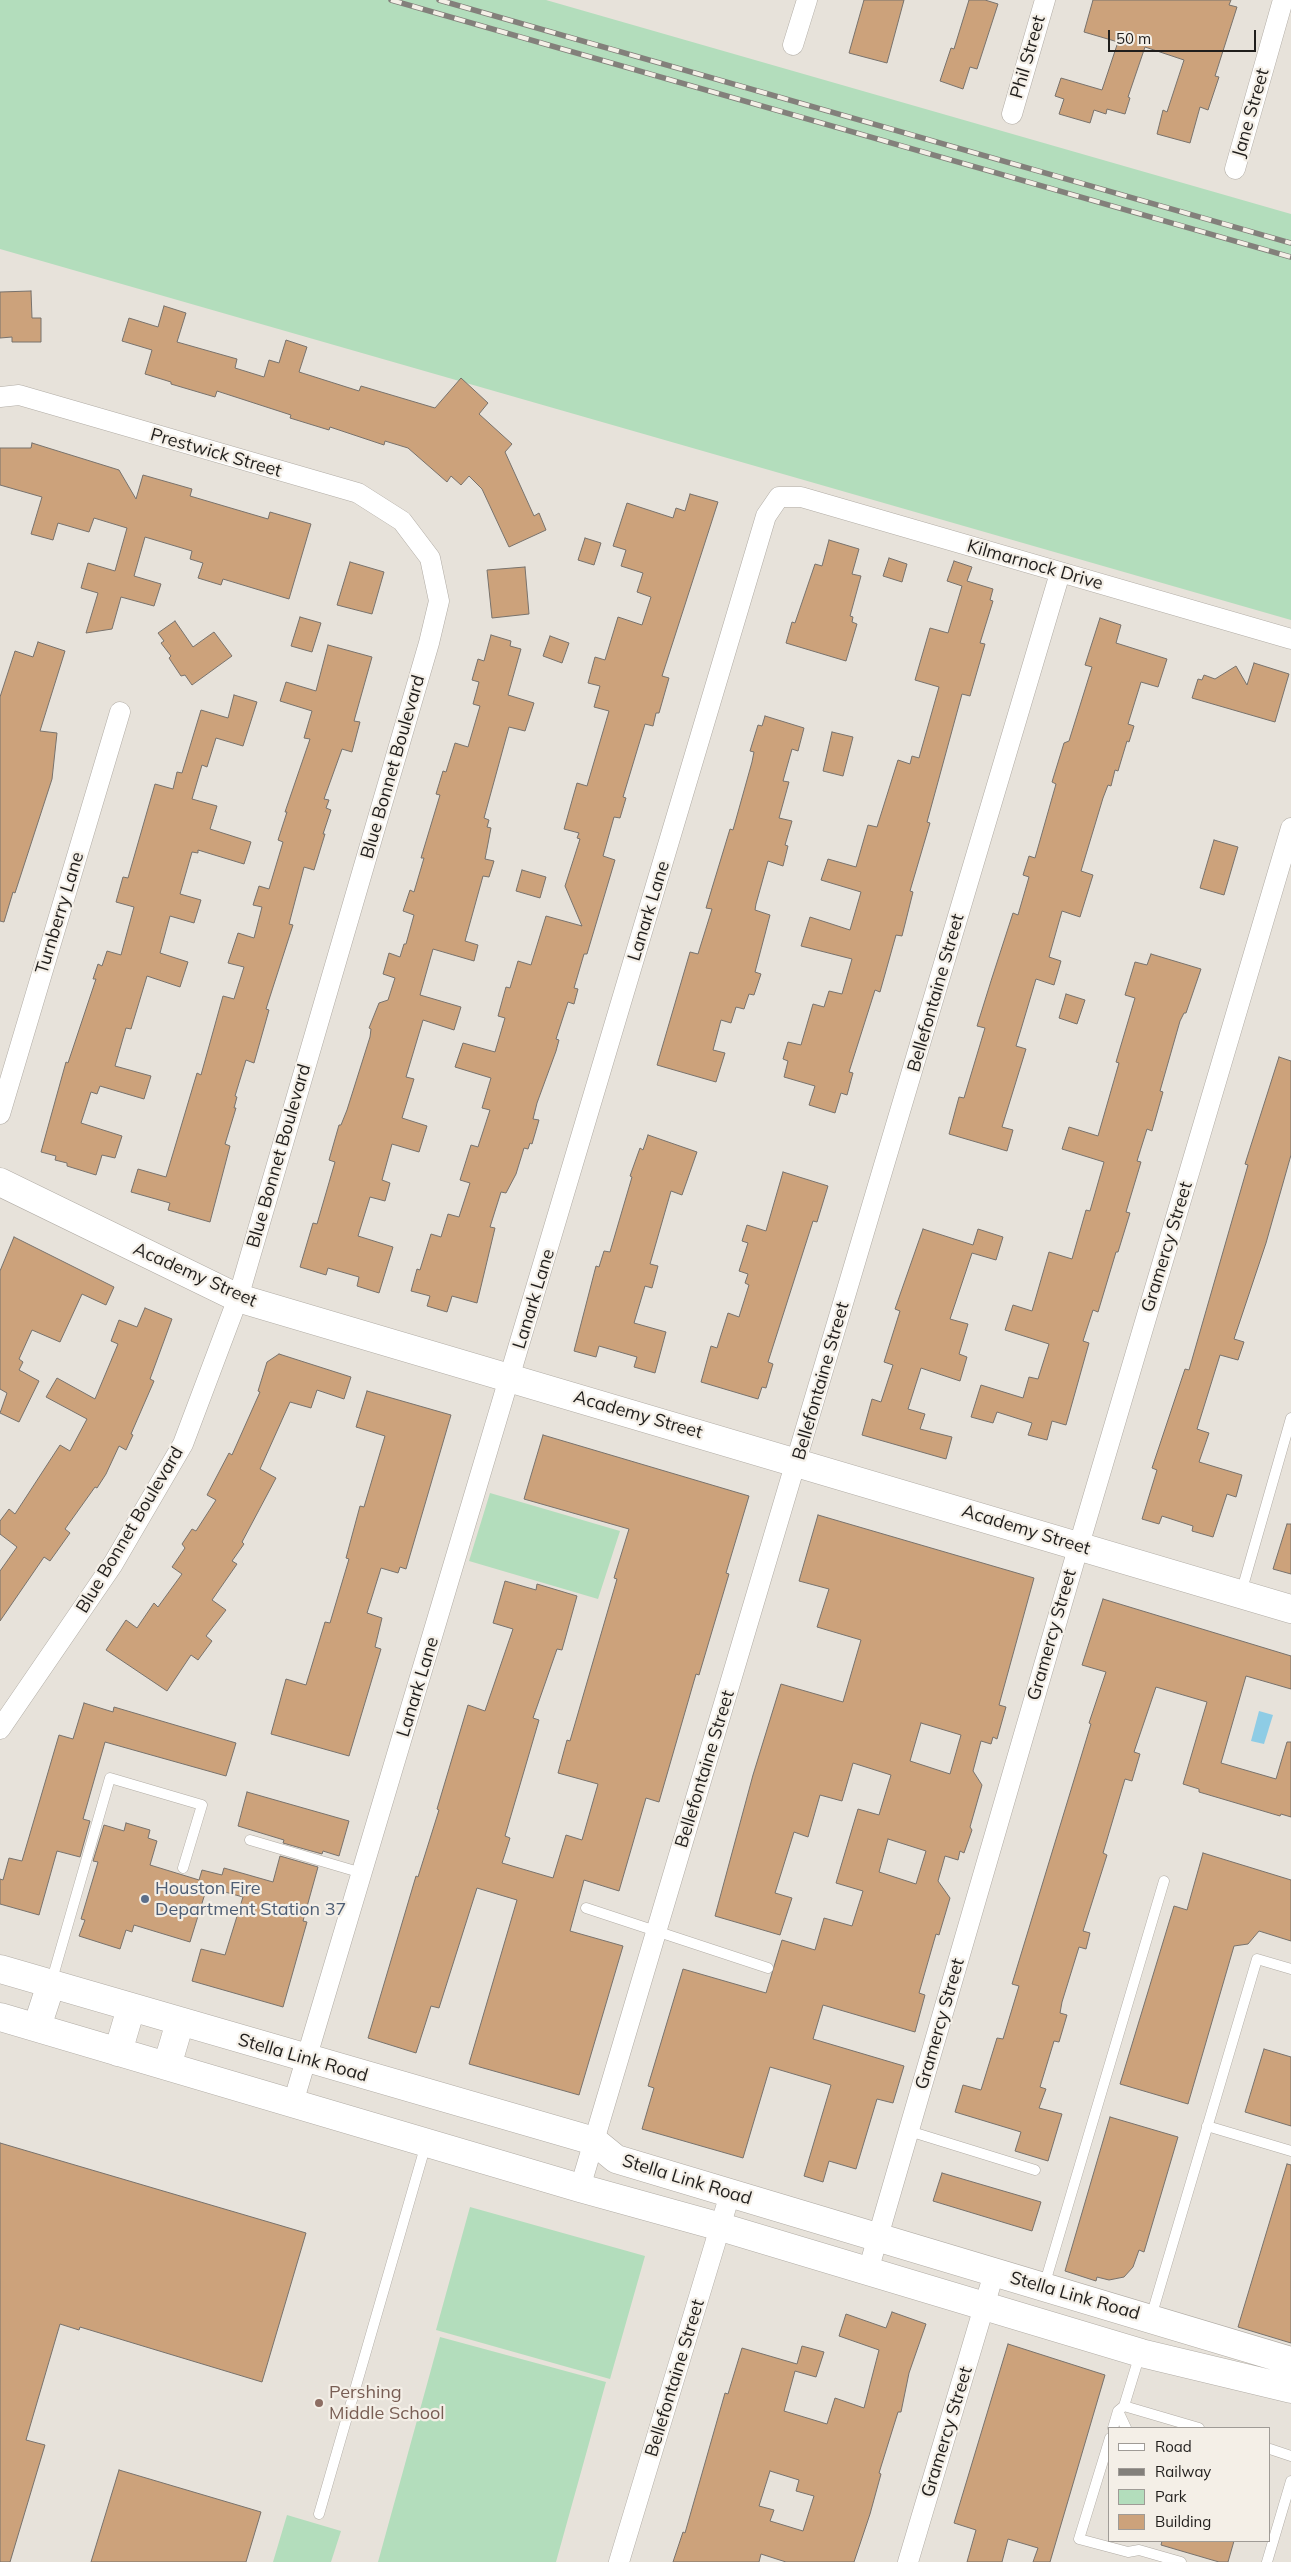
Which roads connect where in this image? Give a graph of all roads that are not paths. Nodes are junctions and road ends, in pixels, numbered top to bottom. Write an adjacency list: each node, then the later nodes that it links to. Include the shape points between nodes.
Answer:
1 (806, 0): 4 (street)
2 (1045, 0): 5 (street, Phil Street)
3 (1283, 0): 6 (street, Jane Street)
4 (794, 45)
5 (1012, 114)
6 (1235, 169)
7 (0, 397): 9 (street, Prestwick Street, via 19,395 358,493 402,521)
8 (779, 497): 10 (street, Kilmarnock Drive, via 801,497); 17 (street, Lanark Lane, via 766,516)
9 (417, 541): 16 (street, Blue Bonnet Boulevard, via 430,558 439,601)
10 (1060, 573): 11 (street, Kilmarnock Drive); 19 (street, Bellefontaine Street)
11 (1291, 639)
12 (120, 712): 14 (street, Turnberry Lane)
13 (1291, 828): 20 (street, Gramercy Street)
14 (0, 1114)
15 (0, 1182): 16 (main road, Academy Street)
16 (238, 1298): 17 (main road, Academy Street); 23 (street, Blue Bonnet Boulevard, via 183,1444 113,1564)
17 (511, 1378): 19 (main road, Academy Street); 26 (street, Lanark Lane)
18 (1291, 1418): 21 (lane)
19 (797, 1462): 20 (main road, Academy Street); 29 (street, Bellefontaine Street)
20 (1079, 1545): 21 (main road, Academy Street); 43 (street, Gramercy Street)
21 (1241, 1594): 22 (main road, Academy Street)
22 (1291, 1609)
23 (0, 1729)
24 (250, 1840): 26 (lane)
25 (183, 1868): 33 (lane, via 202,1805 110,1778)
26 (362, 1873): 39 (street, Lanark Lane)
27 (1164, 1881): 54 (lane)
28 (586, 1908): 29 (lane)
29 (656, 1931): 30 (lane); 44 (street, Bellefontaine Street)
30 (768, 1968)
31 (0, 1969): 33 (main road, Stella Link Road)
32 (1291, 1969): 42 (lane, via 1257,1959)
33 (51, 1984): 34 (main road, Stella Link Road); 37 (main road)
34 (131, 2008): 36 (main road, Stella Link Road); 38 (main road)
35 (0, 2017): 37 (main road, Stella Link Road)
36 (180, 2022): 39 (main road, Stella Link Road); 40 (main road)
37 (37, 2027): 38 (main road, Stella Link Road)
38 (118, 2052): 40 (main road, Stella Link Road)
39 (307, 2059): 41 (street, Lanark Lane); 44 (main road, Stella Link Road)
40 (167, 2066): 41 (main road, Stella Link Road)
41 (293, 2103): 45 (main road, Stella Link Road)
42 (1207, 2126): 46 (lane); 56 (lane)
43 (909, 2131): 47 (lane); 51 (street, Gramercy Street)
44 (594, 2141): 48 (street, Bellefontaine Street); 49 (main road, Stella Link Road, via 616,2159)
45 (426, 2143): 48 (main road, Stella Link Road); 68 (lane)
46 (1291, 2151)
47 (1035, 2170)
48 (580, 2188): 50 (main road, Stella Link Road)
49 (730, 2194): 50 (street, Bellefontaine Street); 51 (main road, Stella Link Road)
50 (721, 2227): 52 (main road, Stella Link Road); 71 (street, Bellefontaine Street)
51 (878, 2239): 52 (street, Gramercy Street); 53 (main road, Stella Link Road)
52 (868, 2271): 55 (main road, Stella Link Road)
53 (994, 2273): 54 (main road, Stella Link Road); 55 (street, Gramercy Street)
54 (1043, 2287): 56 (main road, Stella Link Road)
55 (984, 2306): 57 (main road, Stella Link Road); 72 (street, Gramercy Street)
56 (1151, 2319): 57 (main road); 58 (main road, Stella Link Road)
57 (1141, 2353): 59 (main road, Stella Link Road); 60 (lane)
58 (1291, 2361)
59 (1291, 2389)
60 (1121, 2408): 61 (lane); 62 (lane); 63 (lane)
61 (1113, 2427)
62 (1126, 2427)
63 (1195, 2427)
64 (1108, 2445): 69 (lane, via 1079,2539)
65 (1271, 2449): 66 (lane)
66 (1291, 2456)
67 (1291, 2481): 74 (lane)
68 (318, 2514)
69 (1127, 2557): 70 (lane, via 1140,2550)
70 (1166, 2560): 73 (lane)
71 (619, 2562)
72 (908, 2562)
73 (1180, 2562)
74 (1267, 2562)

